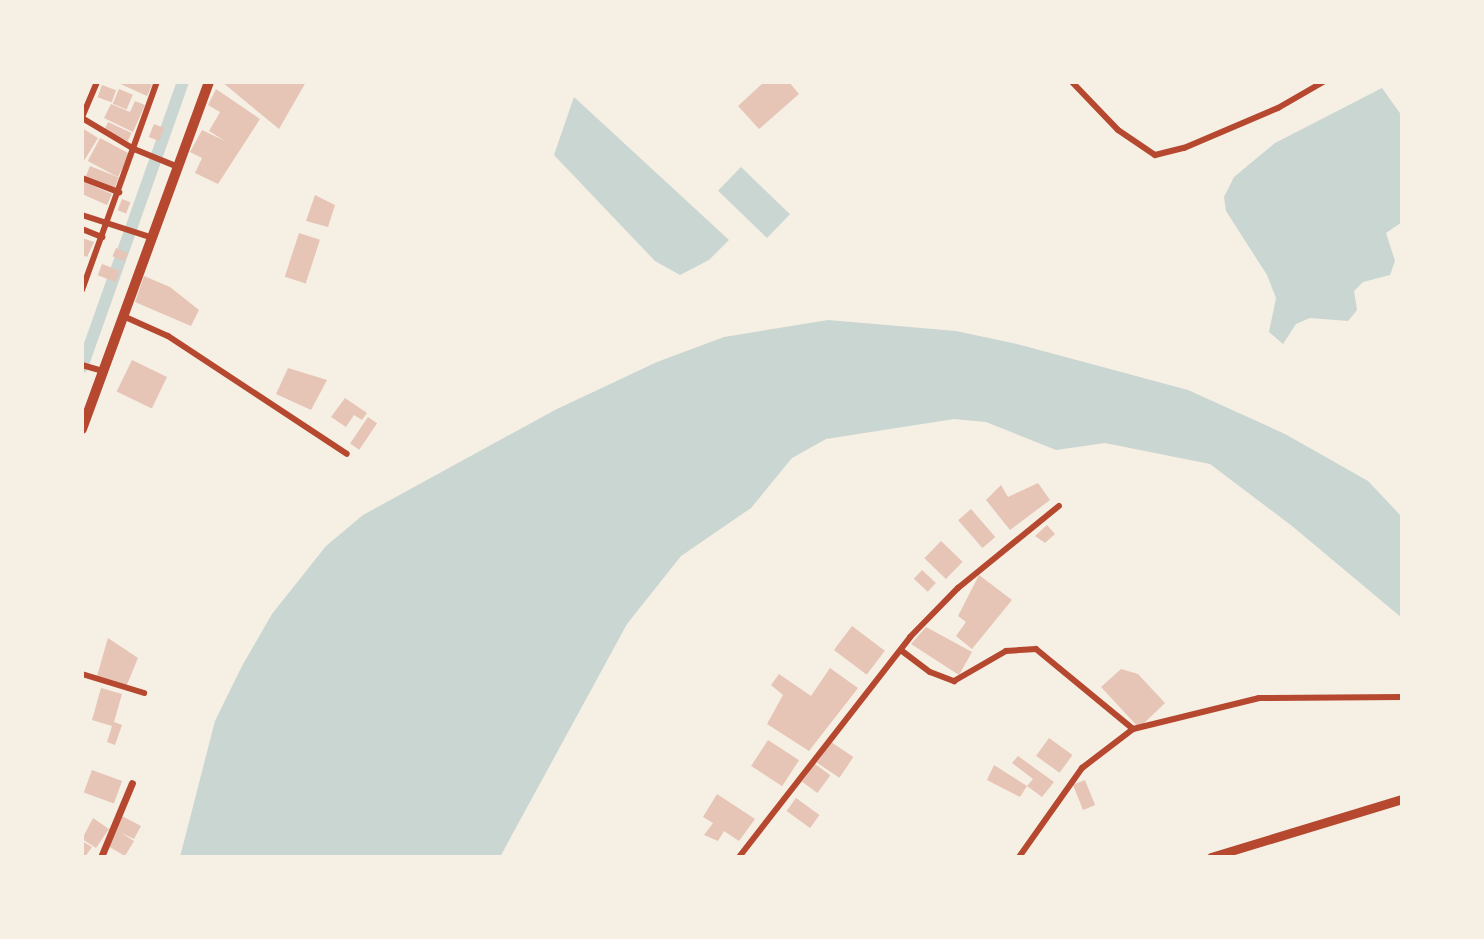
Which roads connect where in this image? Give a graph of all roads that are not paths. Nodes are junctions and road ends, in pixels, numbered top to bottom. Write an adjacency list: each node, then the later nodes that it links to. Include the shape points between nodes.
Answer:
1 (97, 82): 6 (street, via 82,118)
2 (157, 82): 6 (street)
3 (209, 82): 7 (main road)
4 (1072, 82): 5 (street, via 1118,130 1155,155 1184,148 1278,108)
5 (1323, 82)
6 (138, 151): 7 (street); 9 (street)
7 (178, 167): 14 (main road)
8 (82, 178): 9 (street)
9 (119, 192): 11 (street)
10 (82, 215): 11 (street)
11 (107, 224): 13 (street); 14 (street)
12 (82, 229): 13 (street)
13 (102, 237): 15 (street)
14 (153, 238): 17 (main road)
15 (84, 280): 16 (street)
16 (82, 290)
17 (123, 316): 19 (main road); 21 (street, via 168,336)
18 (85, 366): 19 (street)
19 (103, 371): 20 (main road)
20 (82, 429)
21 (347, 454)
22 (1059, 506): 23 (street, via 958,589)
23 (902, 651): 27 (street, via 930,672 954,681 1006,651 1036,649); 31 (street)
24 (82, 674): 25 (street)
25 (144, 694)
26 (1402, 697): 27 (street, via 1259,698)
27 (1133, 729): 32 (street, via 1082,768)
28 (132, 783): 30 (street)
29 (1402, 799): 33 (main road)
30 (101, 857)
31 (739, 857)
32 (1019, 857)
33 (1211, 857)

